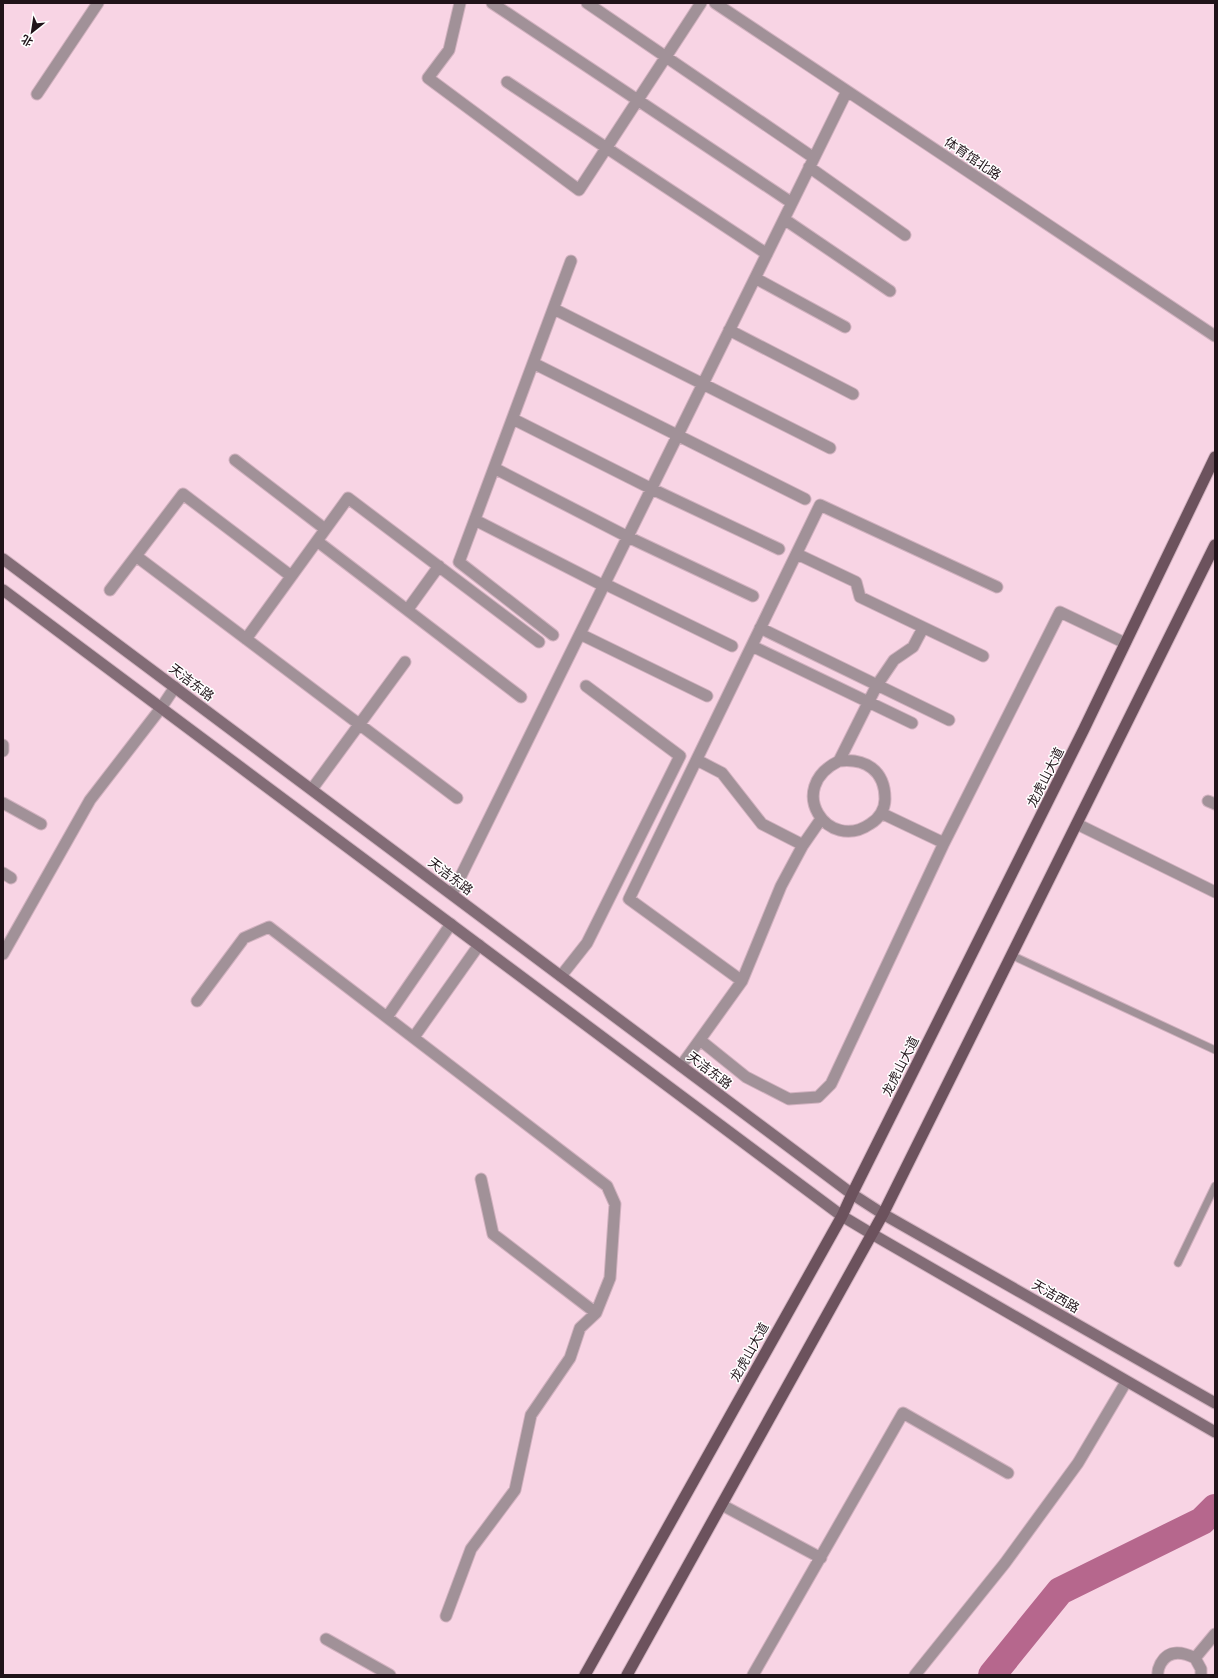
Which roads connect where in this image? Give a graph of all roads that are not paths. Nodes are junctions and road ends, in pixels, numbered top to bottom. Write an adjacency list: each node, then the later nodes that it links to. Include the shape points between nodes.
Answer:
1 (98, 3): 10 (street)
2 (460, 3): 12 (street, via 449,50 428,78 579,190)
3 (492, 3): 11 (street)
4 (587, 3): 7 (street)
5 (701, 3): 7 (street)
6 (715, 3): 9 (street, 体育馆北路)
7 (666, 56): 11 (street); 13 (street)
8 (507, 82): 12 (street)
9 (847, 91): 13 (street); 24 (street, 体育馆北路)
10 (37, 94)
11 (638, 99): 12 (street); 14 (street)
12 (606, 148): 17 (street)
13 (812, 162): 14 (street); 16 (street)
14 (792, 203): 15 (street)
15 (784, 219): 17 (street); 20 (street)
16 (905, 234)
17 (767, 254): 19 (street)
18 (571, 261): 21 (street)
19 (755, 278): 22 (street); 23 (street)
20 (890, 291)
21 (554, 309): 25 (street); 26 (street)
22 (845, 327)
23 (730, 330): 26 (street); 27 (street)
24 (1215, 336)
25 (533, 363): 28 (street); 29 (street)
26 (704, 383): 29 (street); 30 (street)
27 (853, 394)
28 (512, 419): 33 (street); 34 (street)
29 (678, 435): 34 (street); 35 (street)
30 (830, 448)
31 (1215, 457): 59 (main road, 龙虎山大道)
32 (235, 460): 37 (street)
33 (494, 468): 36 (street); 38 (street)
34 (652, 489): 38 (street); 41 (street)
35 (806, 499)
36 (475, 520): 47 (street); 56 (street, via 459,562)
37 (326, 529): 39 (street); 45 (street, via 348,498)
38 (628, 537): 47 (street); 51 (street)
39 (317, 541): 46 (street); 52 (street)
40 (1215, 545): 82 (main road)
41 (779, 549)
42 (797, 554): 48 (street, via 820,505); 53 (street); 54 (street, via 856,582 860,598)
43 (136, 556): 46 (street, via 183,494); 49 (street); 57 (street)
44 (3, 559): 66 (main road, 天洁东路)
45 (439, 566): 52 (street); 58 (street)
46 (291, 576): 57 (street)
47 (604, 585): 55 (street); 60 (street)
48 (997, 587)
49 (110, 590)
50 (3, 592): 70 (main road)
51 (753, 596)
52 (408, 609): 67 (street)
53 (760, 628): 61 (street); 64 (street)
54 (923, 628): 62 (street); 64 (street, via 913,647 894,660)
55 (580, 634): 68 (street); 86 (street)
56 (553, 635)
57 (246, 639): 73 (street)
58 (539, 642)
59 (1125, 643): 83 (street, via 1060,612); 101 (main road, 龙虎山大道)
60 (732, 646)
61 (752, 646): 69 (street); 74 (street)
62 (983, 656)
63 (405, 662): 73 (street)
64 (877, 685): 69 (street); 71 (street)
65 (586, 686): 91 (street, via 680,756 587,943)
66 (175, 687): 70 (street); 76 (main road, 天洁东路)
67 (521, 696)
68 (707, 696)
69 (868, 702): 72 (street); 75 (street)
70 (161, 708): 87 (main road); 89 (street, via 90,800)
71 (949, 720)
72 (912, 723)
73 (359, 725): 76 (street); 77 (street)
74 (696, 760): 84 (street, via 722,773 762,824); 92 (street, via 629,899)
75 (839, 761): 79 (street, via 863,762 881,778 885,802); 80 (street, via 819,775 814,786 815,809)
76 (312, 789): 86 (main road, 天洁东路)
77 (457, 798)
78 (3, 804): 81 (street)
79 (881, 813): 80 (street, via 864,829 853,832 841,831); 83 (street)
80 (821, 819): 84 (street)
81 (41, 824)
82 (1077, 824): 85 (street); 90 (main road)
83 (944, 843): 96 (street, via 831,1084 818,1097 789,1099 746,1077)
84 (803, 845): 92 (street, via 781,886)
85 (1215, 892)
86 (452, 894): 91 (main road, 天洁东路)
87 (451, 924): 88 (main road); 94 (street)
88 (479, 945): 95 (street); 103 (main road)
89 (3, 954)
90 (1011, 955): 97 (lane); 102 (main road)
91 (561, 976): 98 (main road, 天洁东路)
92 (742, 981): 96 (street)
93 (197, 1001): 94 (street, via 244,938 269,927)
94 (387, 1017): 95 (street)
95 (414, 1037): 106 (street, via 607,1186 615,1204 610,1278)
96 (700, 1040): 98 (street)
97 (1215, 1050)
98 (681, 1066): 101 (main road, 天洁东路)
99 (481, 1179): 106 (street, via 493,1234)
100 (1215, 1186): 105 (lane)
101 (852, 1194): 102 (main road, 天洁东路); 103 (main road, 龙虎山大道)
102 (883, 1214): 104 (main road); 108 (main road, 天洁西路)
103 (842, 1216): 104 (main road); 118 (main road, 龙虎山大道)
104 (872, 1234): 107 (main road); 111 (main road)
105 (1178, 1263)
106 (596, 1313): 113 (street, via 580,1328 570,1358 531,1415 515,1490 471,1549)
107 (1126, 1382): 109 (main road); 121 (street, via 1078,1463 1005,1563)
108 (1215, 1403)
109 (1215, 1432)
110 (1008, 1473): 112 (street, via 903,1413)
111 (722, 1505): 112 (street); 119 (main road)
112 (820, 1558): 120 (street)
113 (446, 1616)
114 (1215, 1634): 116 (street)
115 (326, 1639): 117 (street)
116 (1195, 1658): 122 (street, via 1184,1653 1172,1653 1163,1660 1157,1671); 123 (street)
117 (390, 1675)
118 (585, 1675)
119 (627, 1675)
120 (753, 1675)
121 (915, 1675)
122 (1158, 1675)
123 (1201, 1675)

